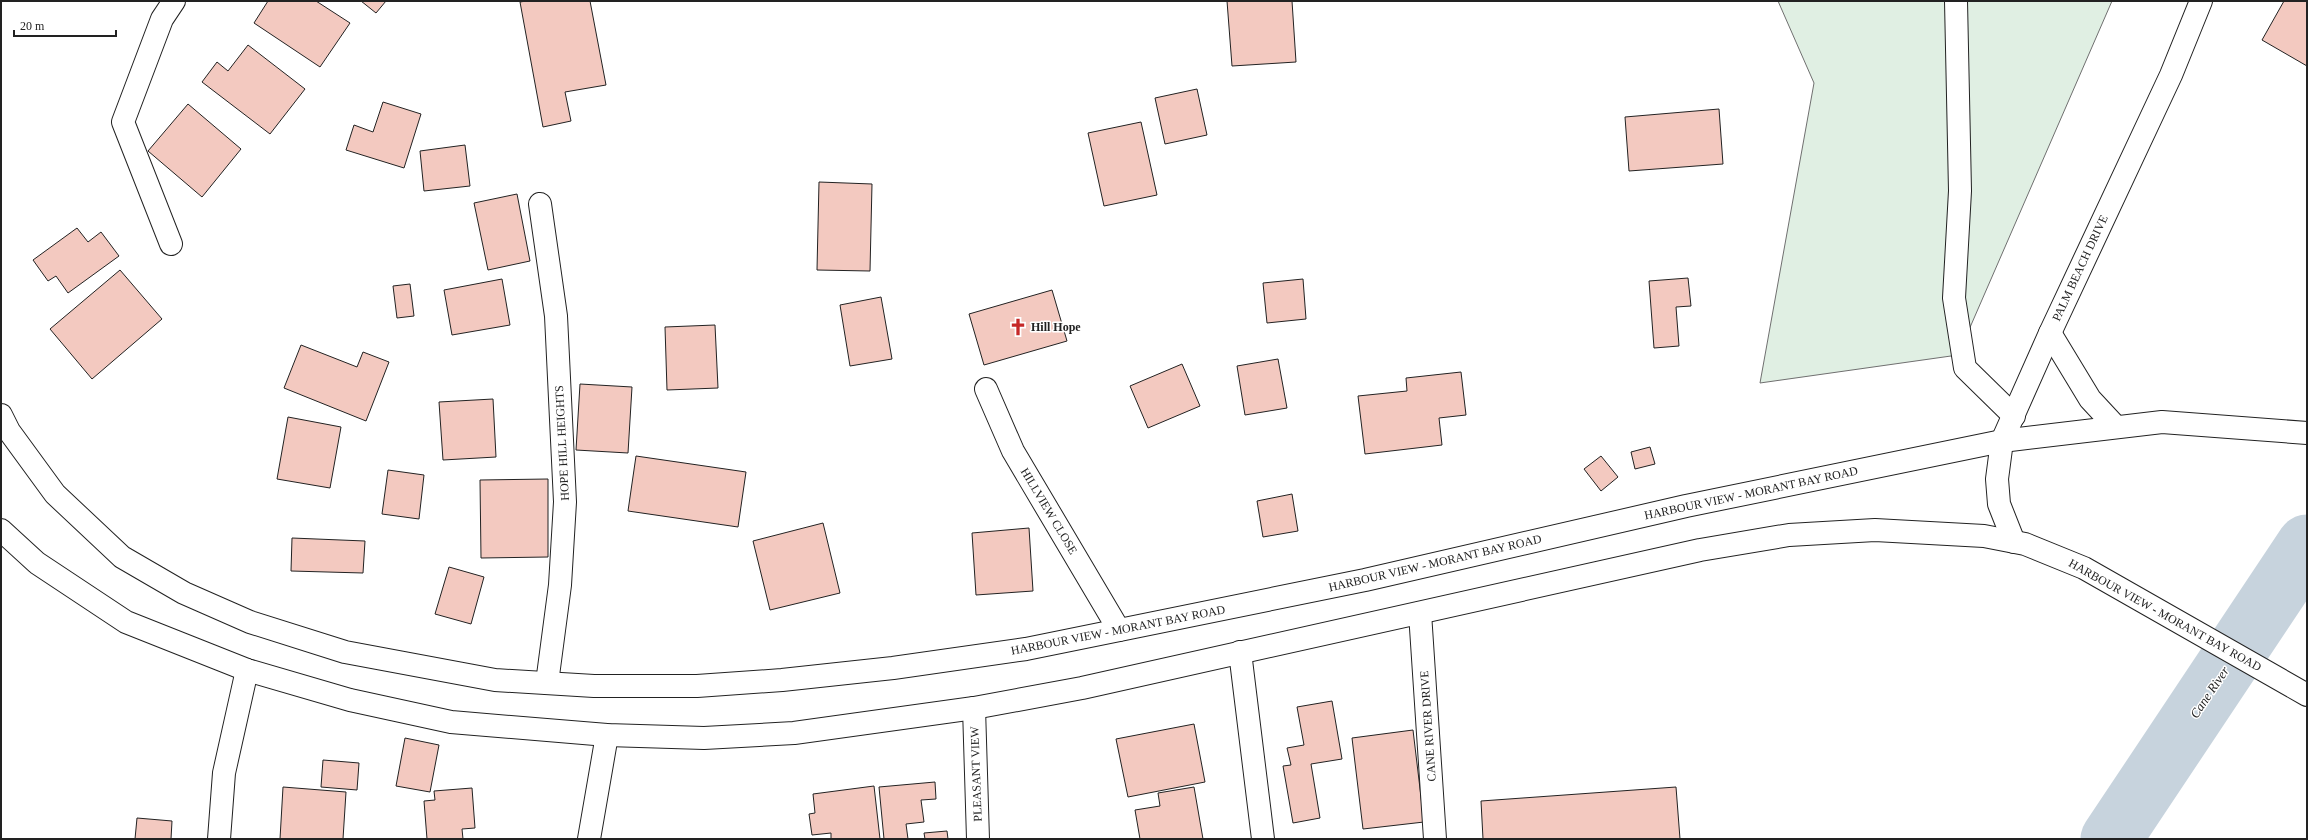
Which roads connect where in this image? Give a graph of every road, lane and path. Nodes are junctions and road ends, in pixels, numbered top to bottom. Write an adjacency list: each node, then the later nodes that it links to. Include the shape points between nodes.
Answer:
1 (174, 1): 5 (main road, via 162,19 123,122)
2 (1956, 1): 9 (main road, via 1960,191 1954,298 1965,368)
3 (2201, 1): 6 (main road, PALM BEACH DRIVE, via 2171,75)
4 (540, 204): 19 (main road, HOPE HILL HEIGHTS, via 556,316 565,502 560,585)
5 (171, 244)
6 (2050, 333): 9 (main road, PALM BEACH DRIVE); 10 (main road, via 2090,399)
7 (986, 389): 16 (main road, HILLVIEW CLOSE, via 1013,451)
8 (1, 415): 19 (main road, HARBOUR VIEW - MORANT BAY ROAD, via 9,431 55,494 122,557 184,593 250,622 345,652 494,680)
9 (2014, 416): 12 (main road, PALM BEACH DRIVE)
10 (2116, 427): 11 (main road, HARBOUR VIEW - MORANT BAY ROAD, via 2162,422); 12 (main road, HARBOUR VIEW - MORANT BAY ROAD)
11 (2307, 433)
12 (2002, 441): 14 (main road, PALM BEACH DRIVE, via 1997,479 1999,504); 16 (main road, HARBOUR VIEW - MORANT BAY ROAD, via 1746,493 1365,580)
13 (1, 530): 18 (main road, HARBOUR VIEW - MORANT BAY ROAD, via 37,563 126,622)
14 (2014, 542): 15 (main road, HARBOUR VIEW - MORANT BAY ROAD, via 1984,536 1875,530 1789,535 1700,550); 20 (main road, HARBOUR VIEW - MORANT BAY ROAD, via 2053,554 2084,568)
15 (1420, 612): 17 (main road, HARBOUR VIEW - MORANT BAY ROAD); 27 (main road, CANE RIVER DRIVE)
16 (1119, 630): 19 (main road, HARBOUR VIEW - MORANT BAY ROAD, via 1026,648 893,668 782,680 697,686 594,686)
17 (1240, 652): 21 (main road, HARBOUR VIEW - MORANT BAY ROAD, via 1082,688); 26 (main road)
18 (247, 670): 22 (main road, HARBOUR VIEW - MORANT BAY ROAD, via 350,700 452,722); 23 (main road, via 224,773)
19 (547, 683)
20 (2307, 694)
21 (974, 708): 22 (main road, HARBOUR VIEW - MORANT BAY ROAD, via 794,733 704,738); 25 (main road, PLEASANT VIEW)
22 (607, 735): 24 (main road)
23 (219, 839)
24 (589, 839)
25 (978, 839)
26 (1263, 839)
27 (1436, 839)

